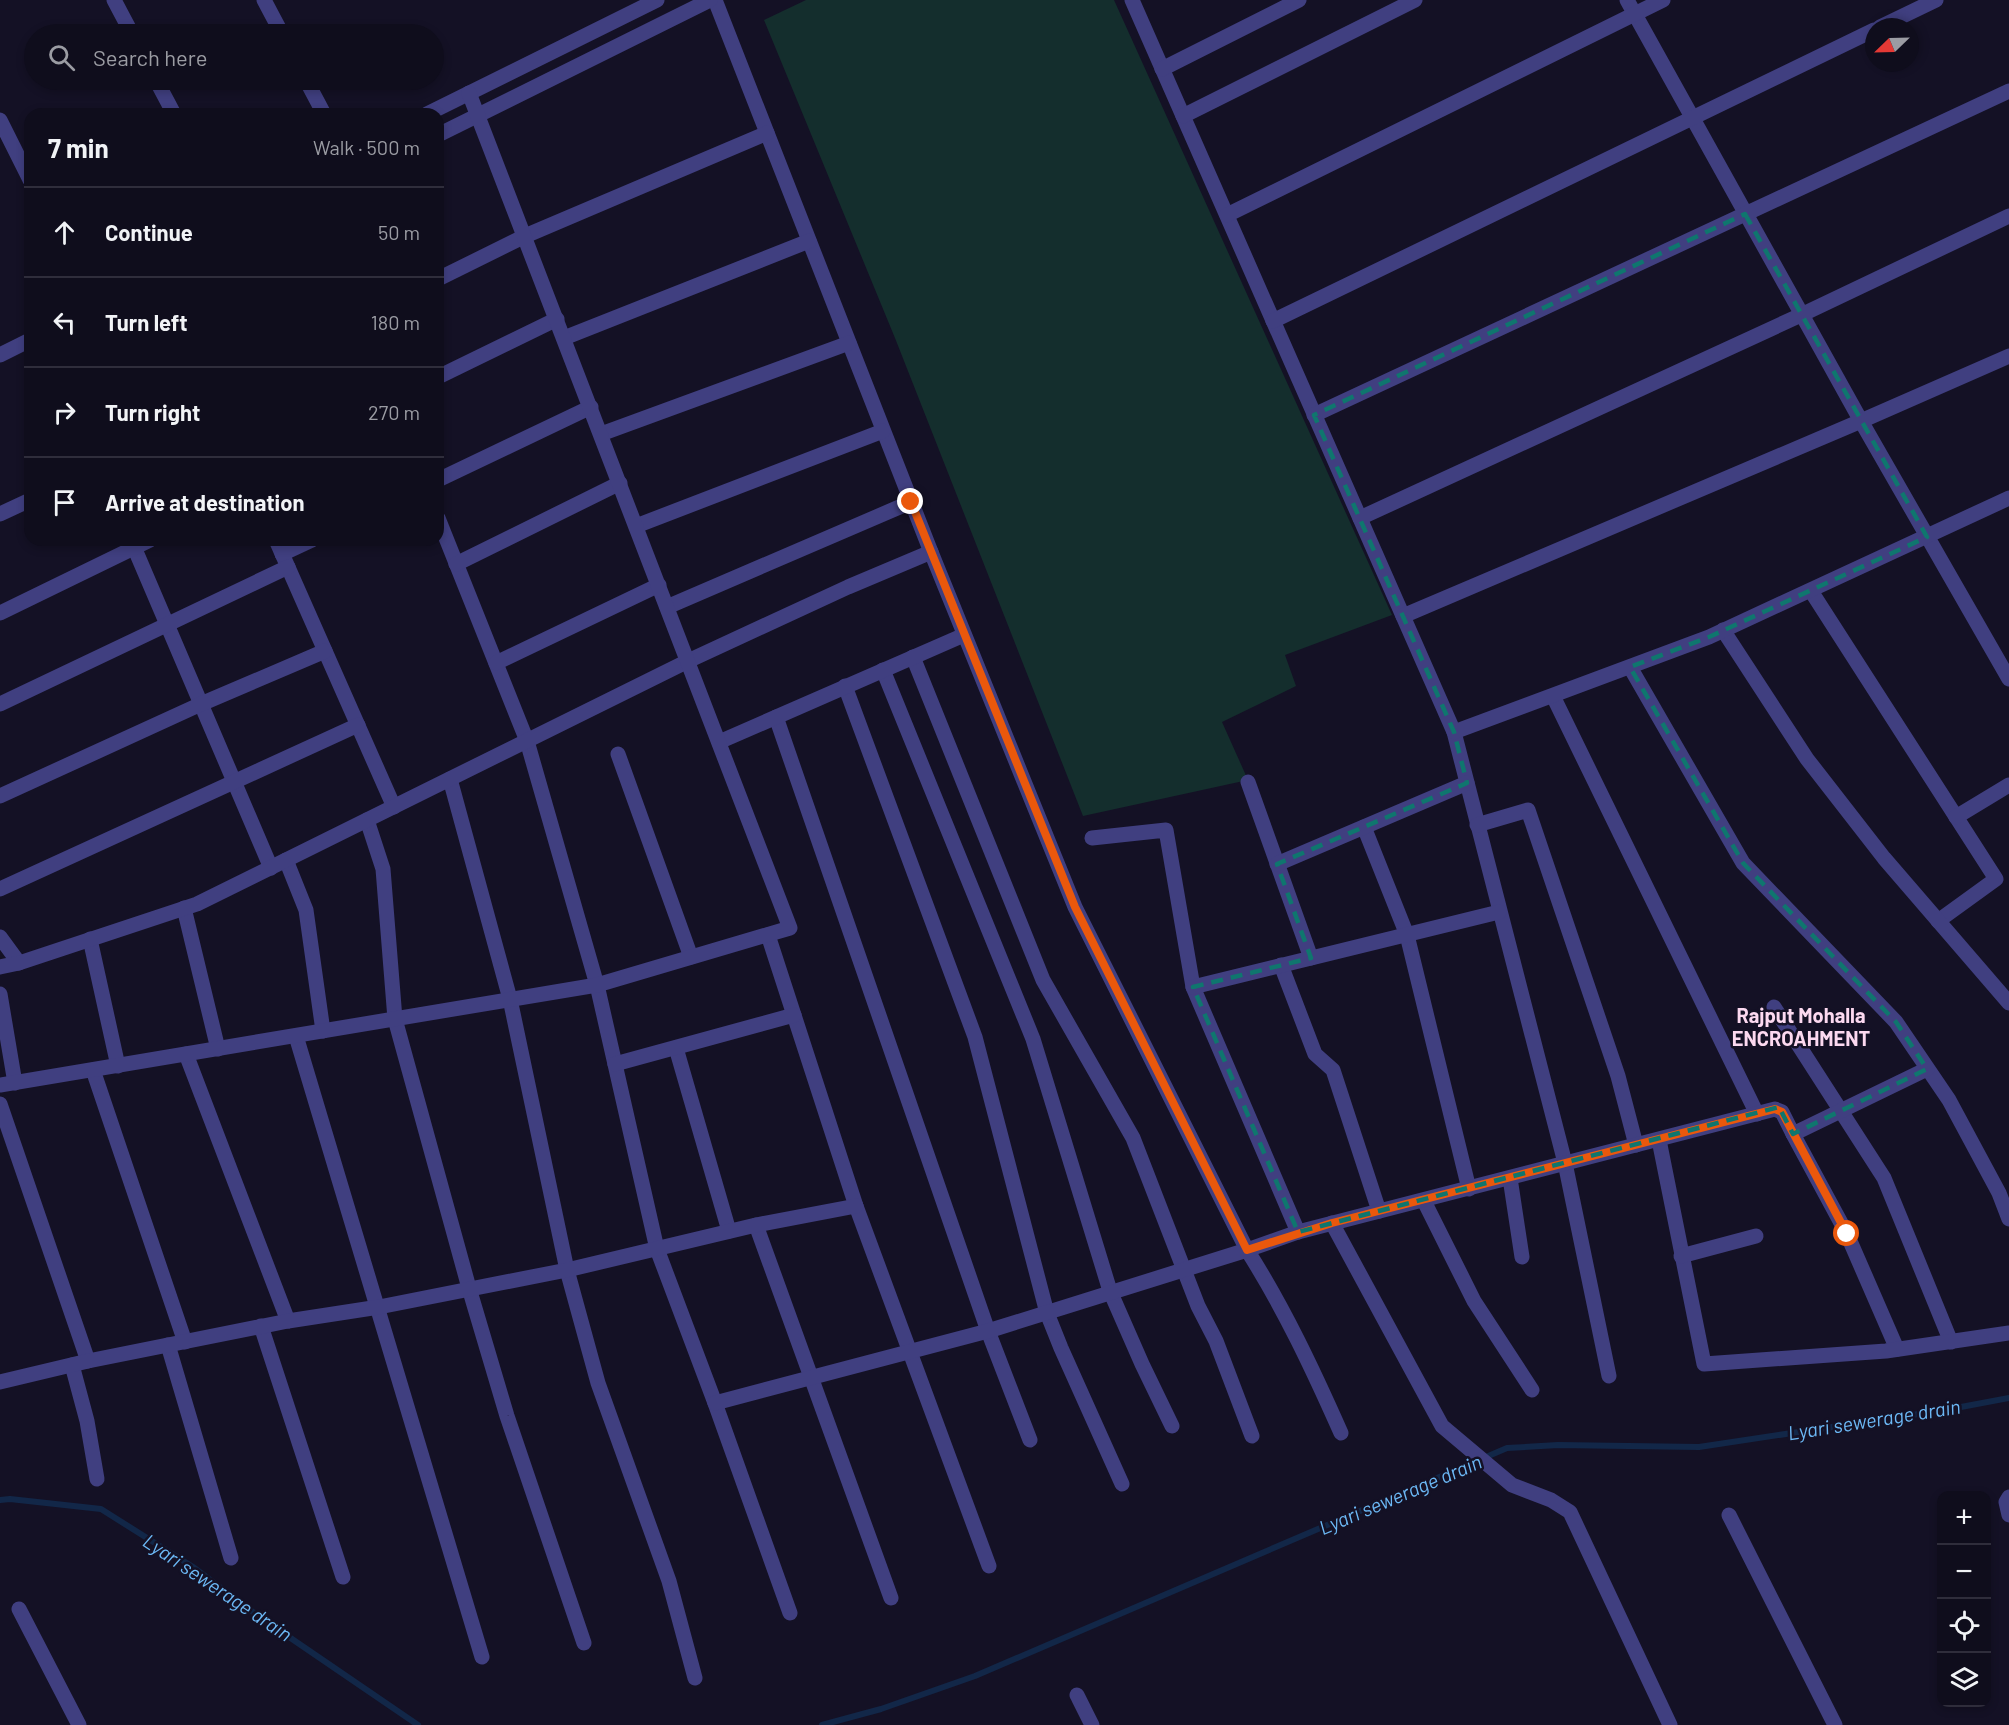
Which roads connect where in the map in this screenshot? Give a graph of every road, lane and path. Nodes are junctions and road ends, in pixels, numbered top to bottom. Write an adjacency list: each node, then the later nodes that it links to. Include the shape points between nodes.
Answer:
1 (114, 0): 14 (street)
2 (710, 0): 16 (street)
3 (715, 0): 31 (street)
4 (1132, 0): 18 (street)
5 (1299, 0): 18 (street)
6 (1415, 0): 27 (street)
7 (1627, 0): 12 (street)
8 (1663, 0): 12 (street)
9 (1936, 0): 13 (street)
10 (269, 2): 15 (street)
11 (647, 2): 16 (street); 22 (street)
12 (1634, 15): 28 (street); 35 (street)
13 (1899, 18)
14 (127, 24)
15 (278, 24)
16 (654, 27): 26 (street)
17 (1865, 34): 28 (street)
18 (1162, 69): 27 (street)
19 (161, 90): 23 (street)
20 (311, 90): 24 (street)
21 (2009, 91): 34 (street)
22 (469, 93): 25 (street); 26 (street)
23 (171, 108)
24 (321, 108)
25 (439, 108)
26 (479, 114): 30 (street); 37 (street)
27 (1183, 116): 35 (street)
28 (1692, 118): 34 (street); 42 (street)
29 (0, 120): 32 (street)
30 (444, 132)
31 (767, 133): 37 (street); 38 (street)
32 (7, 152): 33 (street)
33 (24, 173)
34 (1745, 214): 40 (street); 50 (street)
35 (1227, 215): 42 (street)
36 (2009, 216): 40 (street)
37 (525, 236): 39 (street); 41 (street)
38 (809, 242): 43 (street); 45 (street)
39 (444, 276)
40 (1801, 315): 51 (street); 60 (street)
41 (557, 319): 43 (street); 48 (street)
42 (1273, 321): 50 (street)
43 (564, 338): 49 (street)
44 (24, 343): 46 (street)
45 (849, 344): 52 (street); 53 (street)
46 (0, 355)
47 (2009, 356): 51 (street)
48 (444, 373)
49 (591, 407): 53 (street); 54 (street)
50 (1314, 415): 60 (street)
51 (1861, 422): 63 (street); 74 (street)
52 (883, 431): 57 (street); 61 (street)
53 (601, 434): 55 (street)
54 (444, 477)
55 (620, 483): 61 (street); 69 (street)
56 (2009, 498): 63 (street)
57 (911, 502): 67 (street); 72 (street)
58 (24, 503): 59 (street)
59 (0, 514)
60 (1360, 518): 74 (street)
61 (636, 526): 70 (street)
62 (444, 533): 69 (street)
63 (1927, 537): 71 (street); 84 (street)
64 (129, 546): 73 (street)
65 (134, 546): 75 (street)
66 (299, 546): 68 (street)
67 (931, 552): 77 (street); 80 (street)
68 (282, 554): 75 (street); 78 (street)
69 (456, 564): 81 (street)
70 (659, 585): 72 (street); 81 (street)
71 (1811, 591): 76 (street); 102 (street)
72 (667, 607): 80 (street)
73 (0, 613)
74 (1403, 616): 91 (street)
75 (167, 625): 87 (street); 88 (street)
76 (1723, 630): 82 (street); 113 (street, via 1807,759)
77 (964, 634): 79 (street); 160 (street, via 1075,907)
78 (325, 651): 88 (street); 90 (street)
79 (913, 657): 83 (street); 163 (street, via 1043,980 1133,1138)
80 (688, 661): 92 (street); 93 (street)
81 (496, 663): 92 (street)
82 (1630, 667): 86 (street); 138 (street, via 1743,863 1896,1022)
83 (883, 670): 85 (street); 166 (street, via 1033,1039)
84 (2009, 679)
85 (845, 686): 89 (street); 168 (street, via 975,1037)
86 (1553, 696): 91 (street); 143 (street)
87 (0, 704)
88 (201, 704): 96 (street); 100 (street)
89 (776, 717): 93 (street); 171 (street)
90 (358, 724): 96 (street); 101 (street)
91 (1454, 732): 98 (street)
92 (527, 741): 95 (street); 123 (street)
93 (719, 742): 114 (street, via 790,928)
94 (618, 754): 118 (street)
95 (450, 779): 101 (street); 126 (street)
96 (234, 782): 109 (street); 110 (street)
97 (1248, 782): 108 (street)
98 (1467, 783): 104 (street); 105 (street)
99 (2009, 785): 102 (street)
100 (0, 796)
101 (394, 807): 103 (street)
102 (1956, 817): 113 (street, via 1996,879)
103 (367, 820): 107 (street); 130 (street, via 383,869)
104 (1478, 825): 112 (street); 146 (street, via 1528,810 1618,1076)
105 (1364, 827): 108 (street); 115 (street)
106 (1092, 838): 124 (street, via 1166,830)
107 (286, 860): 109 (street); 131 (street, via 306,910)
108 (1277, 864): 119 (street)
109 (271, 868): 111 (street)
110 (0, 889)
111 (184, 908): 117 (street); 133 (street)
112 (1499, 912): 115 (street); 147 (street)
113 (1938, 921): 127 (street)
114 (768, 935): 118 (street); 129 (street)
115 (1407, 935): 119 (street); 149 (street)
116 (0, 937): 120 (street)
117 (90, 939): 120 (street); 137 (street)
118 (691, 957): 123 (street)
119 (1311, 958): 121 (street)
120 (19, 963): 122 (street)
121 (1281, 965): 124 (street); 152 (street, via 1315,1054 1333,1070)
122 (0, 967)
123 (597, 985): 126 (street); 136 (street)
124 (1192, 987): 157 (street)
125 (0, 994): 140 (street)
126 (510, 999): 130 (street); 164 (street)
127 (2009, 1003)
128 (1774, 1007): 142 (street)
129 (794, 1015): 134 (street); 151 (street)
130 (395, 1019): 131 (street); 165 (street)
131 (323, 1031): 132 (street)
132 (296, 1036): 133 (street); 167 (street)
133 (218, 1048): 135 (street)
134 (676, 1048): 136 (street); 156 (street)
135 (186, 1054): 137 (street); 169 (street)
136 (615, 1064): 159 (street)
137 (118, 1066): 139 (street)
138 (1927, 1069): 142 (street); 153 (street, via 1949,1100)
139 (93, 1070): 140 (street); 173 (street)
140 (7, 1084)
141 (0, 1104): 178 (street)
142 (1842, 1112): 144 (street); 174 (street, via 1884,1178)
143 (1757, 1114): 144 (street, via 1779,1109); 145 (street)
144 (1793, 1134): 176 (street, via 1847,1234)
145 (1659, 1140): 146 (street); 161 (street)
146 (1636, 1145): 147 (street)
147 (1565, 1163): 148 (street); 180 (street)
148 (1510, 1178): 149 (street); 162 (street)
149 (1469, 1189): 150 (street)
150 (1424, 1201): 152 (street); 183 (street, via 1474,1301)
151 (856, 1206): 155 (street); 177 (street)
152 (1379, 1211): 154 (street)
153 (2009, 1219)
154 (1332, 1223): 157 (street); 206 (street, via 1443,1426 1512,1485 1570,1512)
155 (756, 1225): 156 (street); 181 (street)
156 (729, 1231): 159 (street)
157 (1298, 1232): 160 (street)
158 (1756, 1236): 161 (street)
159 (657, 1249): 164 (street); 184 (street)
160 (1247, 1250): 163 (street); 186 (street, via 1308,1359)
161 (1681, 1256): 176 (street, via 1704,1364)
162 (1522, 1257)
163 (1186, 1269): 166 (street); 187 (street)
164 (567, 1270): 165 (street); 202 (street, via 598,1383 669,1581)
165 (469, 1288): 167 (street); 200 (street, via 507,1416)
166 (1110, 1291): 168 (street); 185 (street)
167 (379, 1307): 169 (street); 201 (street)
168 (1047, 1313): 171 (street); 190 (street)
169 (288, 1321): 170 (street)
170 (261, 1326): 173 (street); 196 (street)
171 (988, 1331): 177 (street); 188 (street)
172 (2009, 1333): 174 (street)
173 (185, 1342): 175 (street)
174 (1951, 1342): 176 (street)
175 (168, 1345): 178 (street); 194 (street)
176 (1896, 1349)
177 (910, 1352): 181 (street); 195 (street)
178 (87, 1361): 179 (street)
179 (72, 1365): 182 (street); 189 (street)
180 (1609, 1376)
181 (811, 1377): 184 (street); 197 (street)
182 (0, 1382)
183 (1532, 1390)
184 (715, 1403): 199 (street)
185 (1172, 1426)
186 (1341, 1433)
187 (1252, 1436)
188 (1030, 1440)
189 (97, 1479)
190 (1122, 1484)
191 (2009, 1497): 193 (street)
192 (1729, 1515): 207 (street)
193 (2009, 1515)
194 (231, 1558)
195 (989, 1566)
196 (343, 1577)
197 (891, 1598)
198 (20, 1608): 204 (street)
199 (790, 1613)
200 (584, 1643)
201 (482, 1657)
202 (695, 1678)
203 (1077, 1695): 205 (street)
204 (79, 1725)
205 (1092, 1725)
206 (1670, 1725)
207 (1835, 1725)

